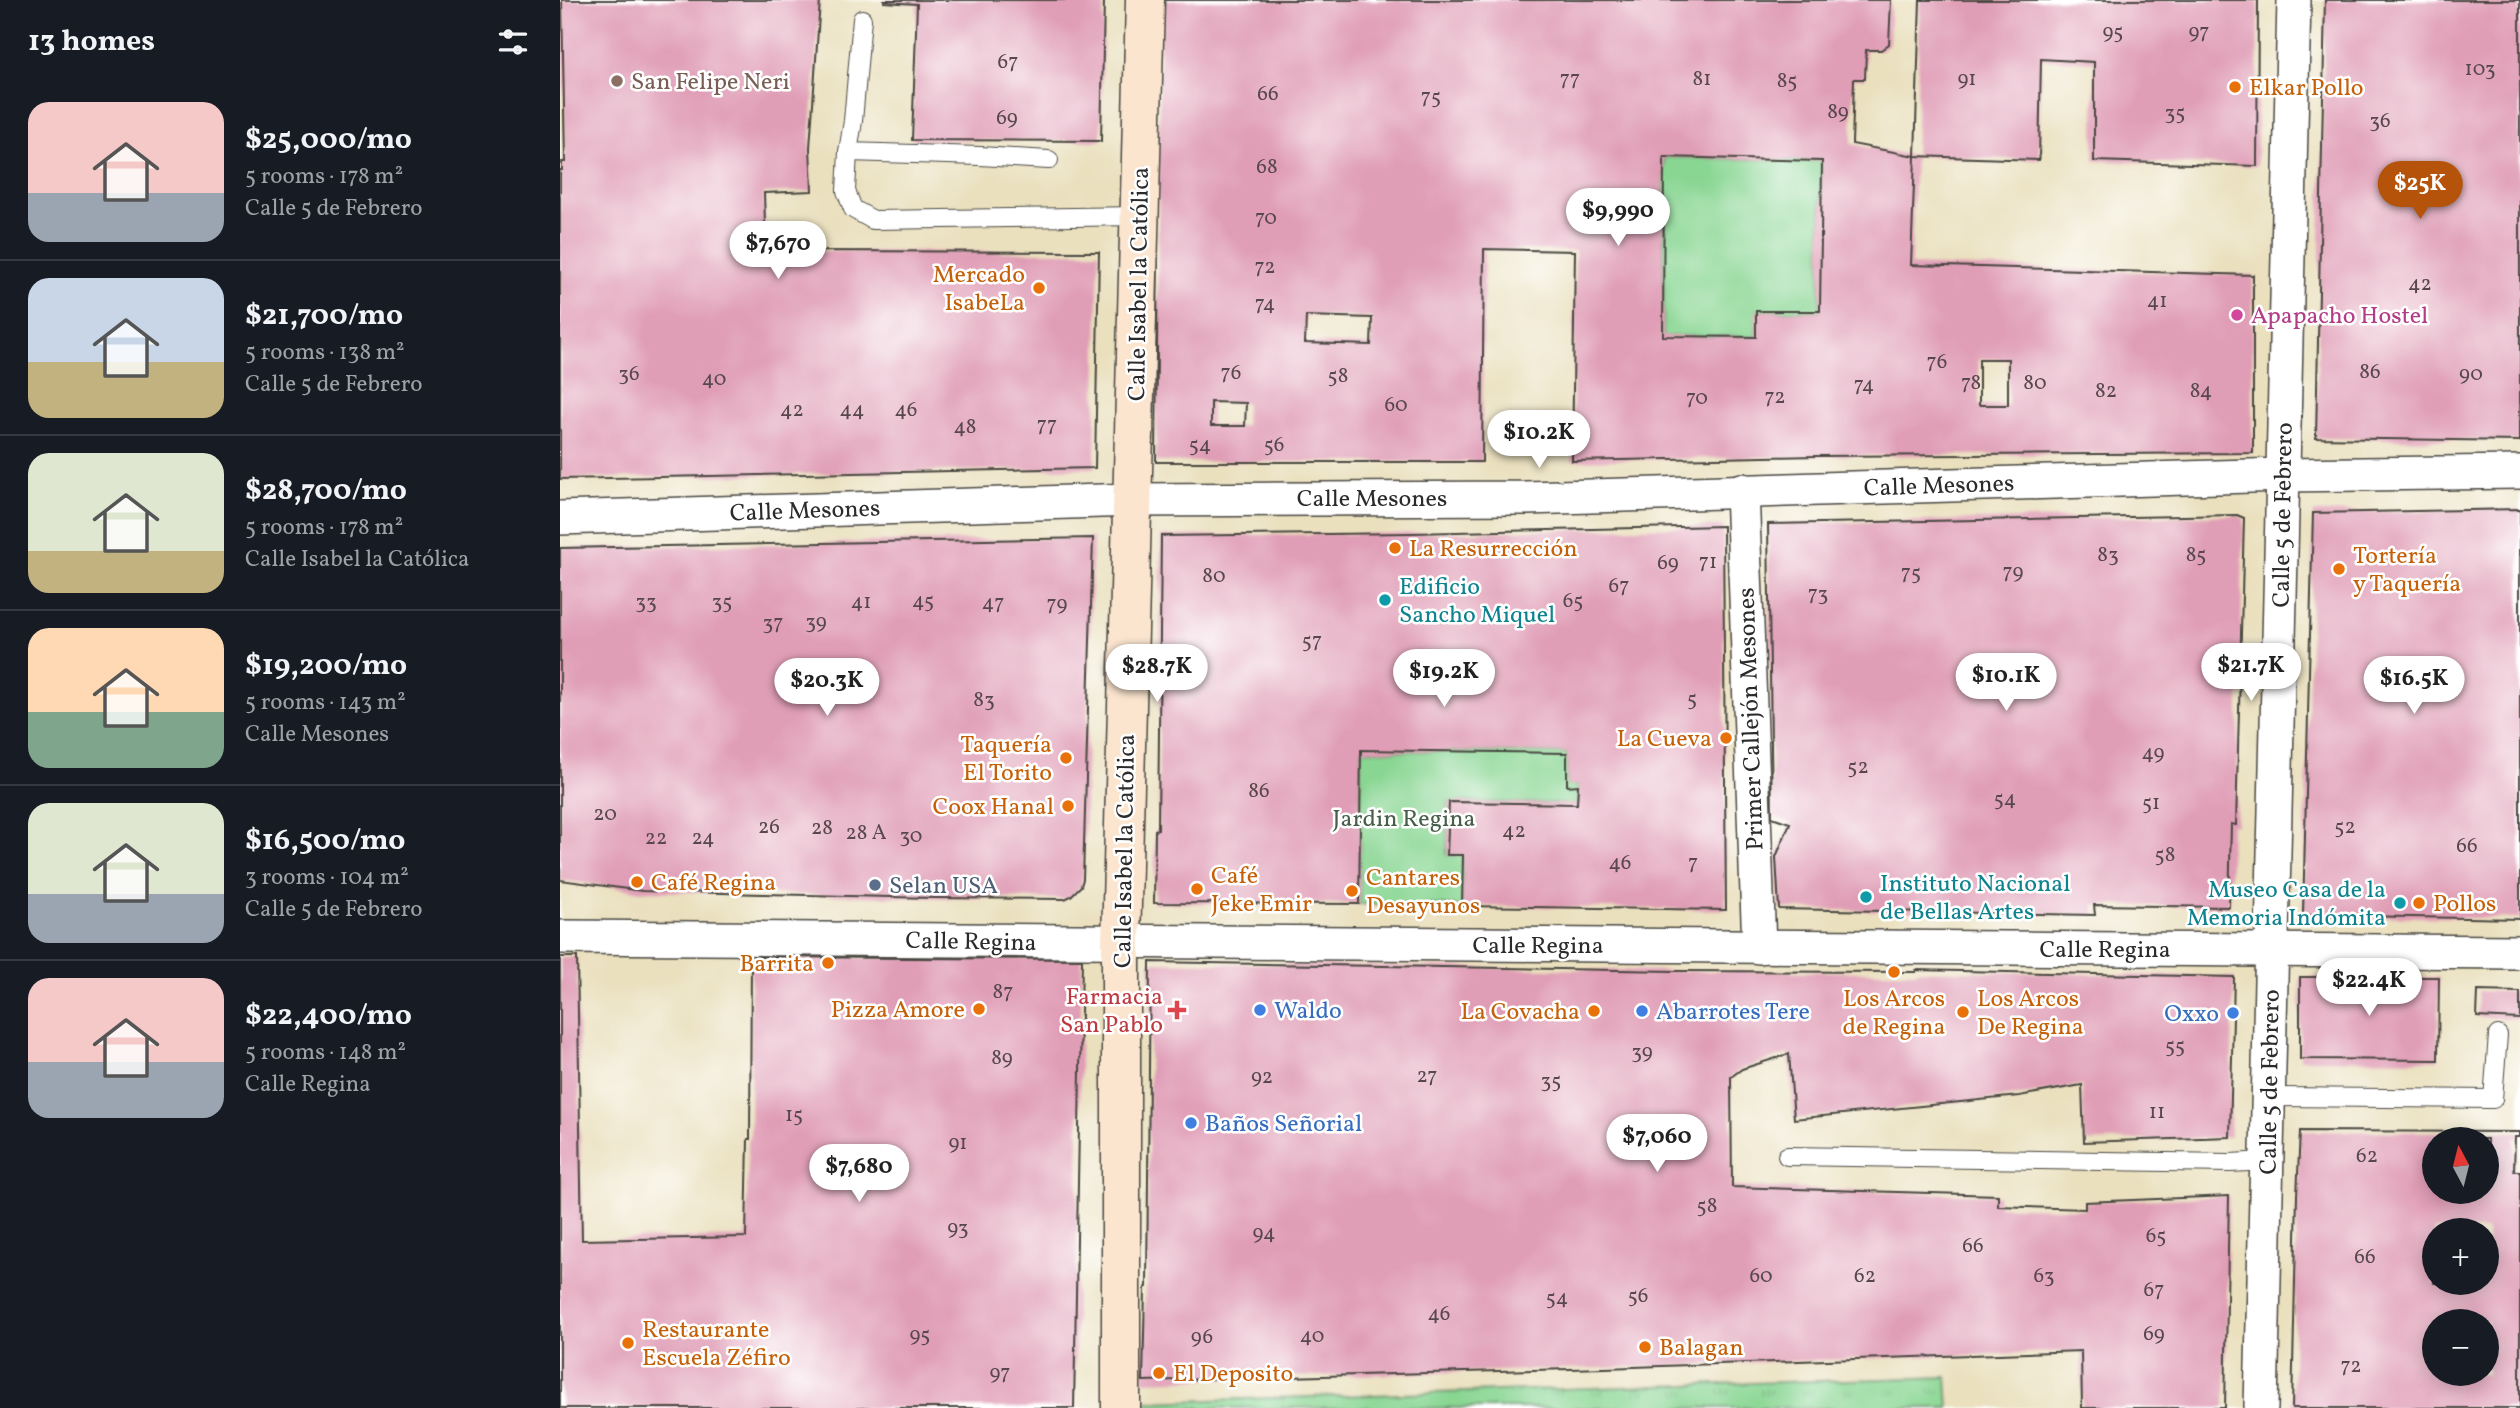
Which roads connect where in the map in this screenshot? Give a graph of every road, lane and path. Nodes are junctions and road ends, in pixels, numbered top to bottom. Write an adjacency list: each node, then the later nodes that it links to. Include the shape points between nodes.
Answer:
1 (1145, 0): 6 (street, Calle Isabel la Católica)
2 (2294, 0): 8 (street, Calle 5 de Febrero)
3 (862, 19): 4 (lane)
4 (848, 152): 5 (lane); 6 (lane, via 846,191 853,209 873,220)
5 (1049, 160)
6 (1140, 216): 10 (street, Calle Isabel la Católica)
7 (2520, 472): 8 (street, Calle Mesones)
8 (2283, 475): 9 (street, Calle Mesones); 17 (street, Calle 5 de Febrero)
9 (1742, 491): 10 (street, Calle Mesones, via 1527,498); 16 (street, Primer Callejón Mesones)
10 (1133, 500): 11 (street, Calle Mesones); 15 (street, Calle Isabel la Católica)
11 (560, 518)
12 (560, 912): 13 (street, Calle Regina)
13 (617, 936): 14 (street); 15 (street, Calle Regina)
14 (560, 937)
15 (1121, 943): 16 (street, Calle Regina); 23 (street, Calle Isabel la Católica)
16 (1759, 947): 17 (street, Calle Regina)
17 (2272, 950): 18 (street, Calle Regina); 20 (street, Calle 5 de Febrero)
18 (2520, 952)
19 (2498, 1035): 20 (lane, via 2493,1099)
20 (2269, 1097): 22 (street, Calle 5 de Febrero)
21 (1787, 1156): 22 (lane)
22 (2267, 1161): 24 (street, Calle 5 de Febrero)
23 (1121, 1408)
24 (2262, 1408)

